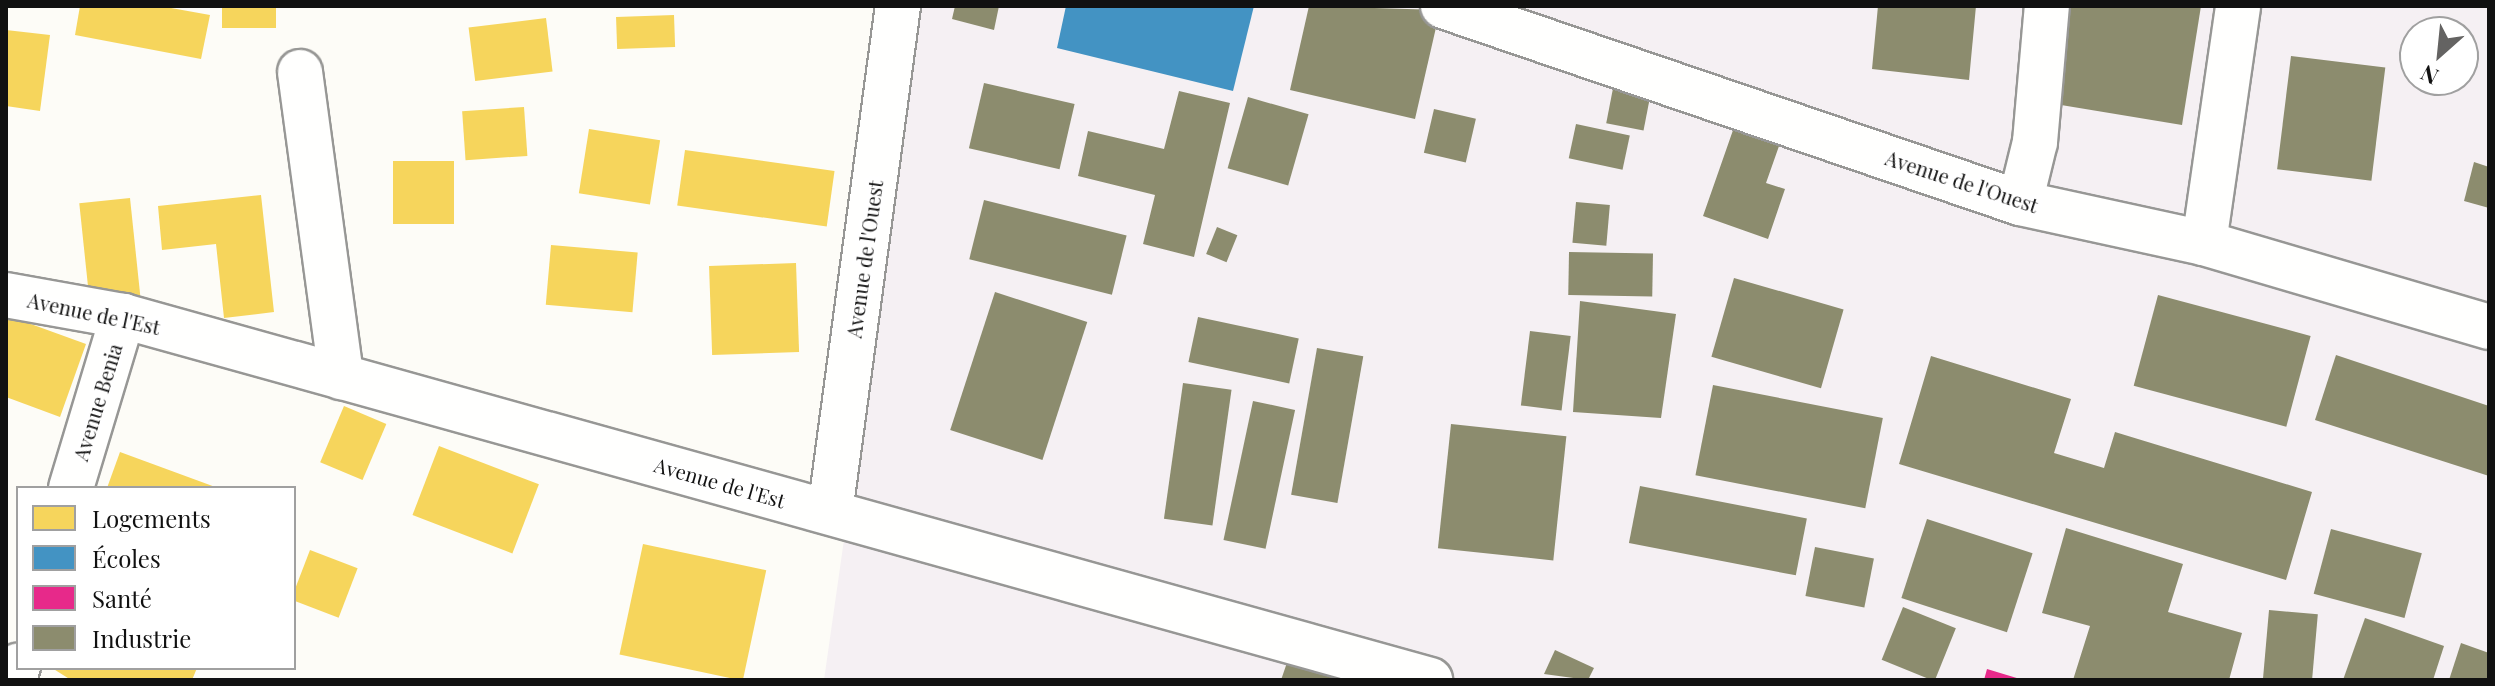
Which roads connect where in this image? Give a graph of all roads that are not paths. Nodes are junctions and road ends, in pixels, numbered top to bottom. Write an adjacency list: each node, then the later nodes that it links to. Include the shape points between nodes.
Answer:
1 (898, 6): 13 (street, Avenue de l'Ouest)
2 (1443, 6): 6 (street, Avenue de l'Ouest)
3 (2047, 6): 6 (street, via 2035,142)
4 (2238, 6): 7 (street)
5 (300, 72): 11 (street)
6 (2020, 203): 7 (street, Avenue de l'Ouest)
7 (2204, 243): 10 (street, Avenue de l'Ouest)
8 (6, 295): 9 (street, Avenue de l'Est)
9 (123, 316): 11 (street, Avenue de l'Est); 12 (street, Avenue Benia)
10 (2489, 327)
11 (341, 377): 13 (street, Avenue de l'Est)
12 (72, 486)
13 (830, 512): 14 (street, Avenue de l'Est)
14 (1430, 680)

